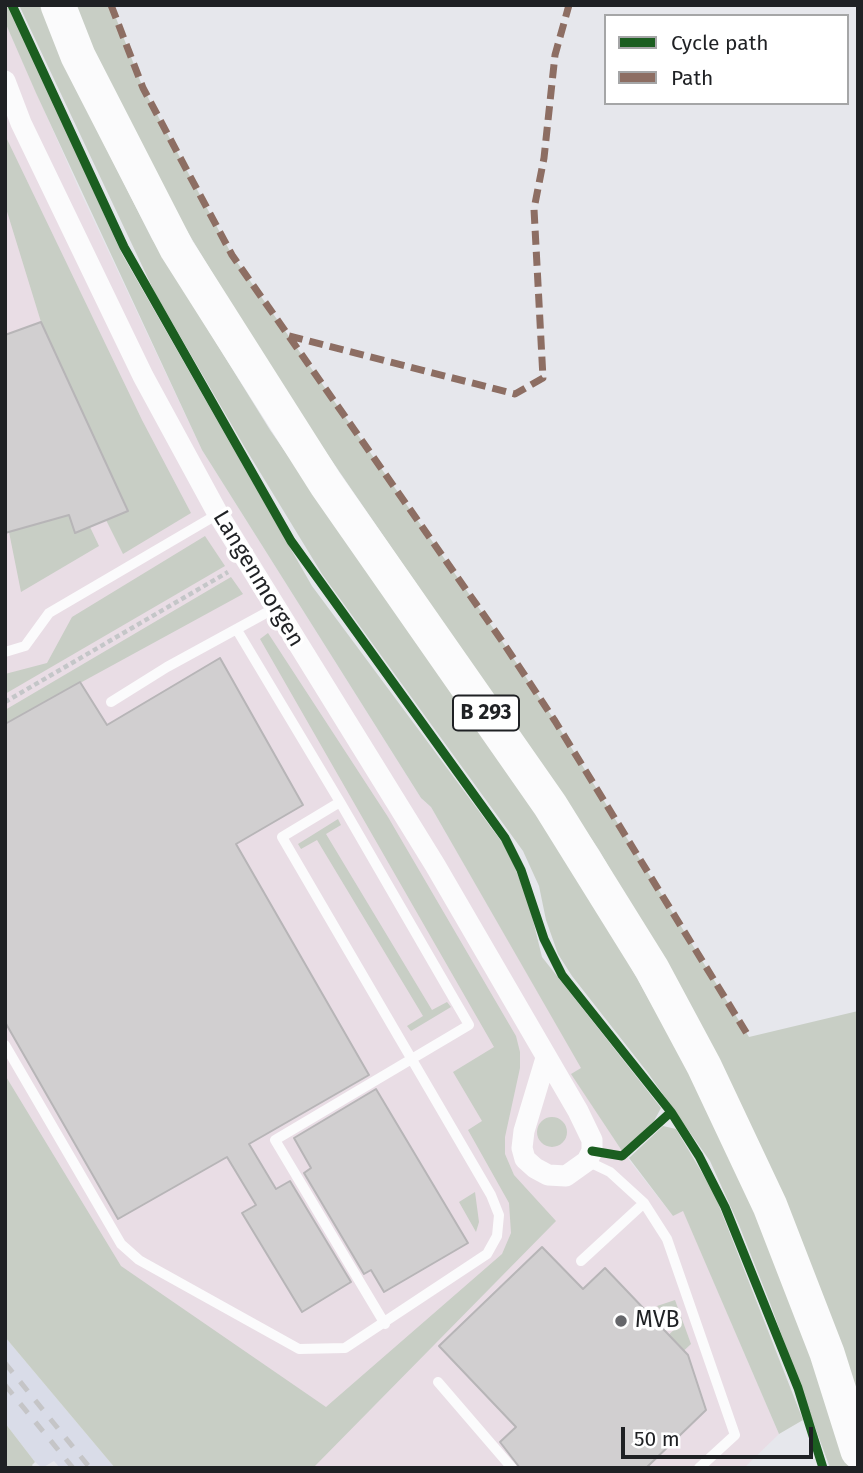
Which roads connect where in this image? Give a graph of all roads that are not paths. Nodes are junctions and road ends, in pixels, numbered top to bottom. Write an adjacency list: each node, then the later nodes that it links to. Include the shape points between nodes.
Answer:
1 (58, 5): 17 (main road, B 293, via 78,56 177,249 327,484 550,804 652,969 770,1206 827,1353)
2 (8, 93): 3 (street, Langenmorgen, via 143,376)
3 (218, 514): 4 (street, Langenmorgen); 6 (lane, via 49,613 25,646)
4 (275, 608): 5 (lane); 11 (street, Langenmorgen, via 435,865)
5 (237, 630): 7 (lane); 8 (lane)
6 (5, 652)
7 (111, 702)
8 (340, 802): 10 (lane, via 469,1025); 10 (lane, via 282,837)
9 (5, 1045): 15 (lane, via 121,1244 139,1260 299,1349 345,1348)
10 (413, 1058): 15 (lane, via 491,1195 499,1215 497,1236 487,1254); 15 (lane, via 275,1140)
11 (546, 1058): 12 (street, Langenmorgen, via 593,1140); 12 (street, via 524,1131 525,1159 548,1175 566,1176)
12 (587, 1161): 13 (lane, via 610,1171)
13 (644, 1203): 14 (lane); 19 (lane, via 667,1239 735,1435)
14 (581, 1261)
15 (386, 1324)
16 (438, 1382): 18 (lane)
17 (858, 1451)
18 (512, 1468)
19 (699, 1468)

